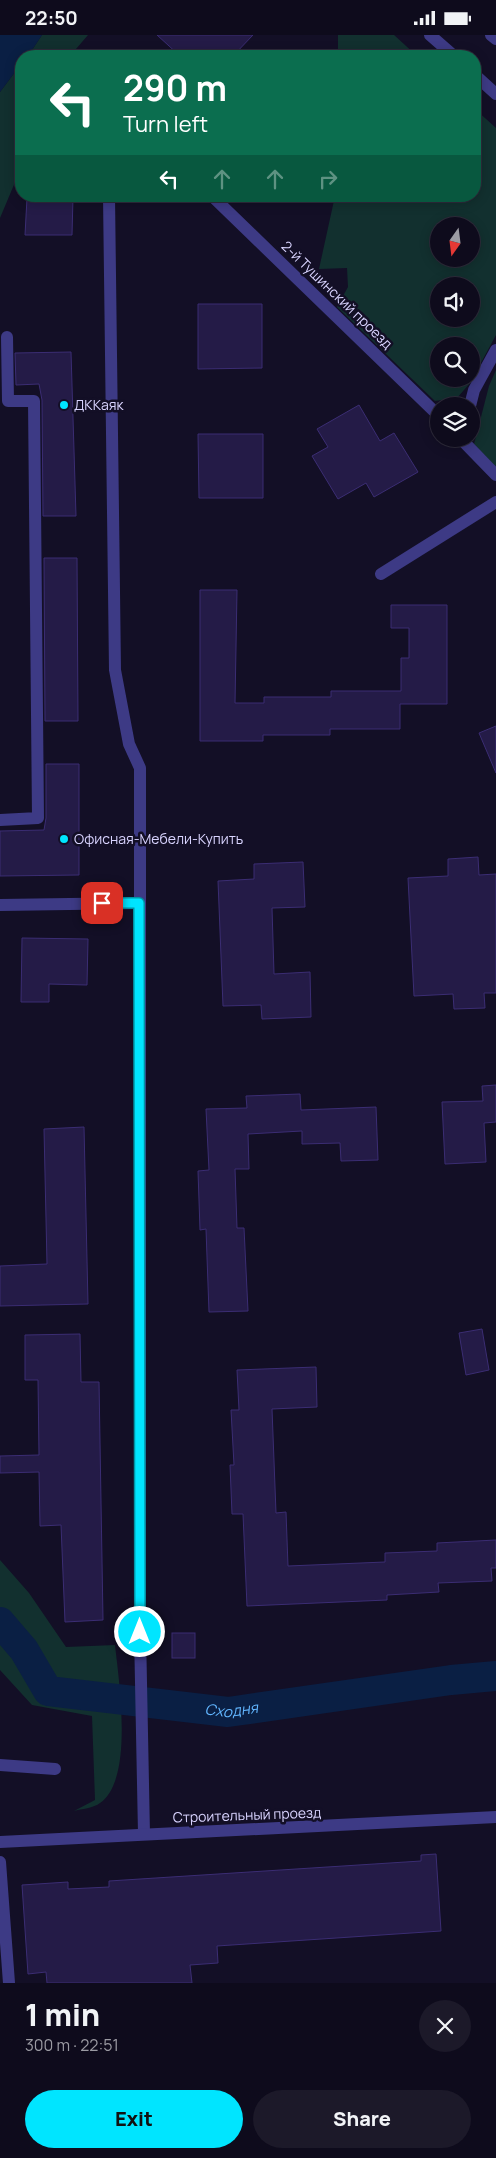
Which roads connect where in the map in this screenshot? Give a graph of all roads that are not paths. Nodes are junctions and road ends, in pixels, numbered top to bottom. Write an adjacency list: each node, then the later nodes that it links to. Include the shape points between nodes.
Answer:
1 (430, 35): 4 (street)
2 (491, 35): 3 (street)
3 (496, 39)
4 (447, 50)
5 (481, 80): 6 (street)
6 (496, 94)
7 (109, 202): 19 (street, via 115,670 129,743 140,768)
8 (218, 202): 13 (street, 2-й Тушинский проезд)
9 (7, 337): 12 (street)
10 (496, 350): 11 (street)
11 (472, 397)
12 (4, 401): 18 (street, via 34,401 38,818)
13 (430, 408)
14 (470, 447): 15 (street)
15 (496, 475)
16 (496, 503): 17 (street)
17 (381, 574)
18 (0, 820)
19 (139, 903): 20 (street); 24 (street, via 140,1632)
20 (0, 905)
21 (0, 1765): 22 (street)
22 (55, 1769)
23 (496, 1817): 24 (street, Строительный проезд, via 222,1832)
24 (144, 1833): 25 (street, Строительный проезд)
25 (0, 1843)
26 (0, 1862): 27 (street)
27 (8, 1983)

